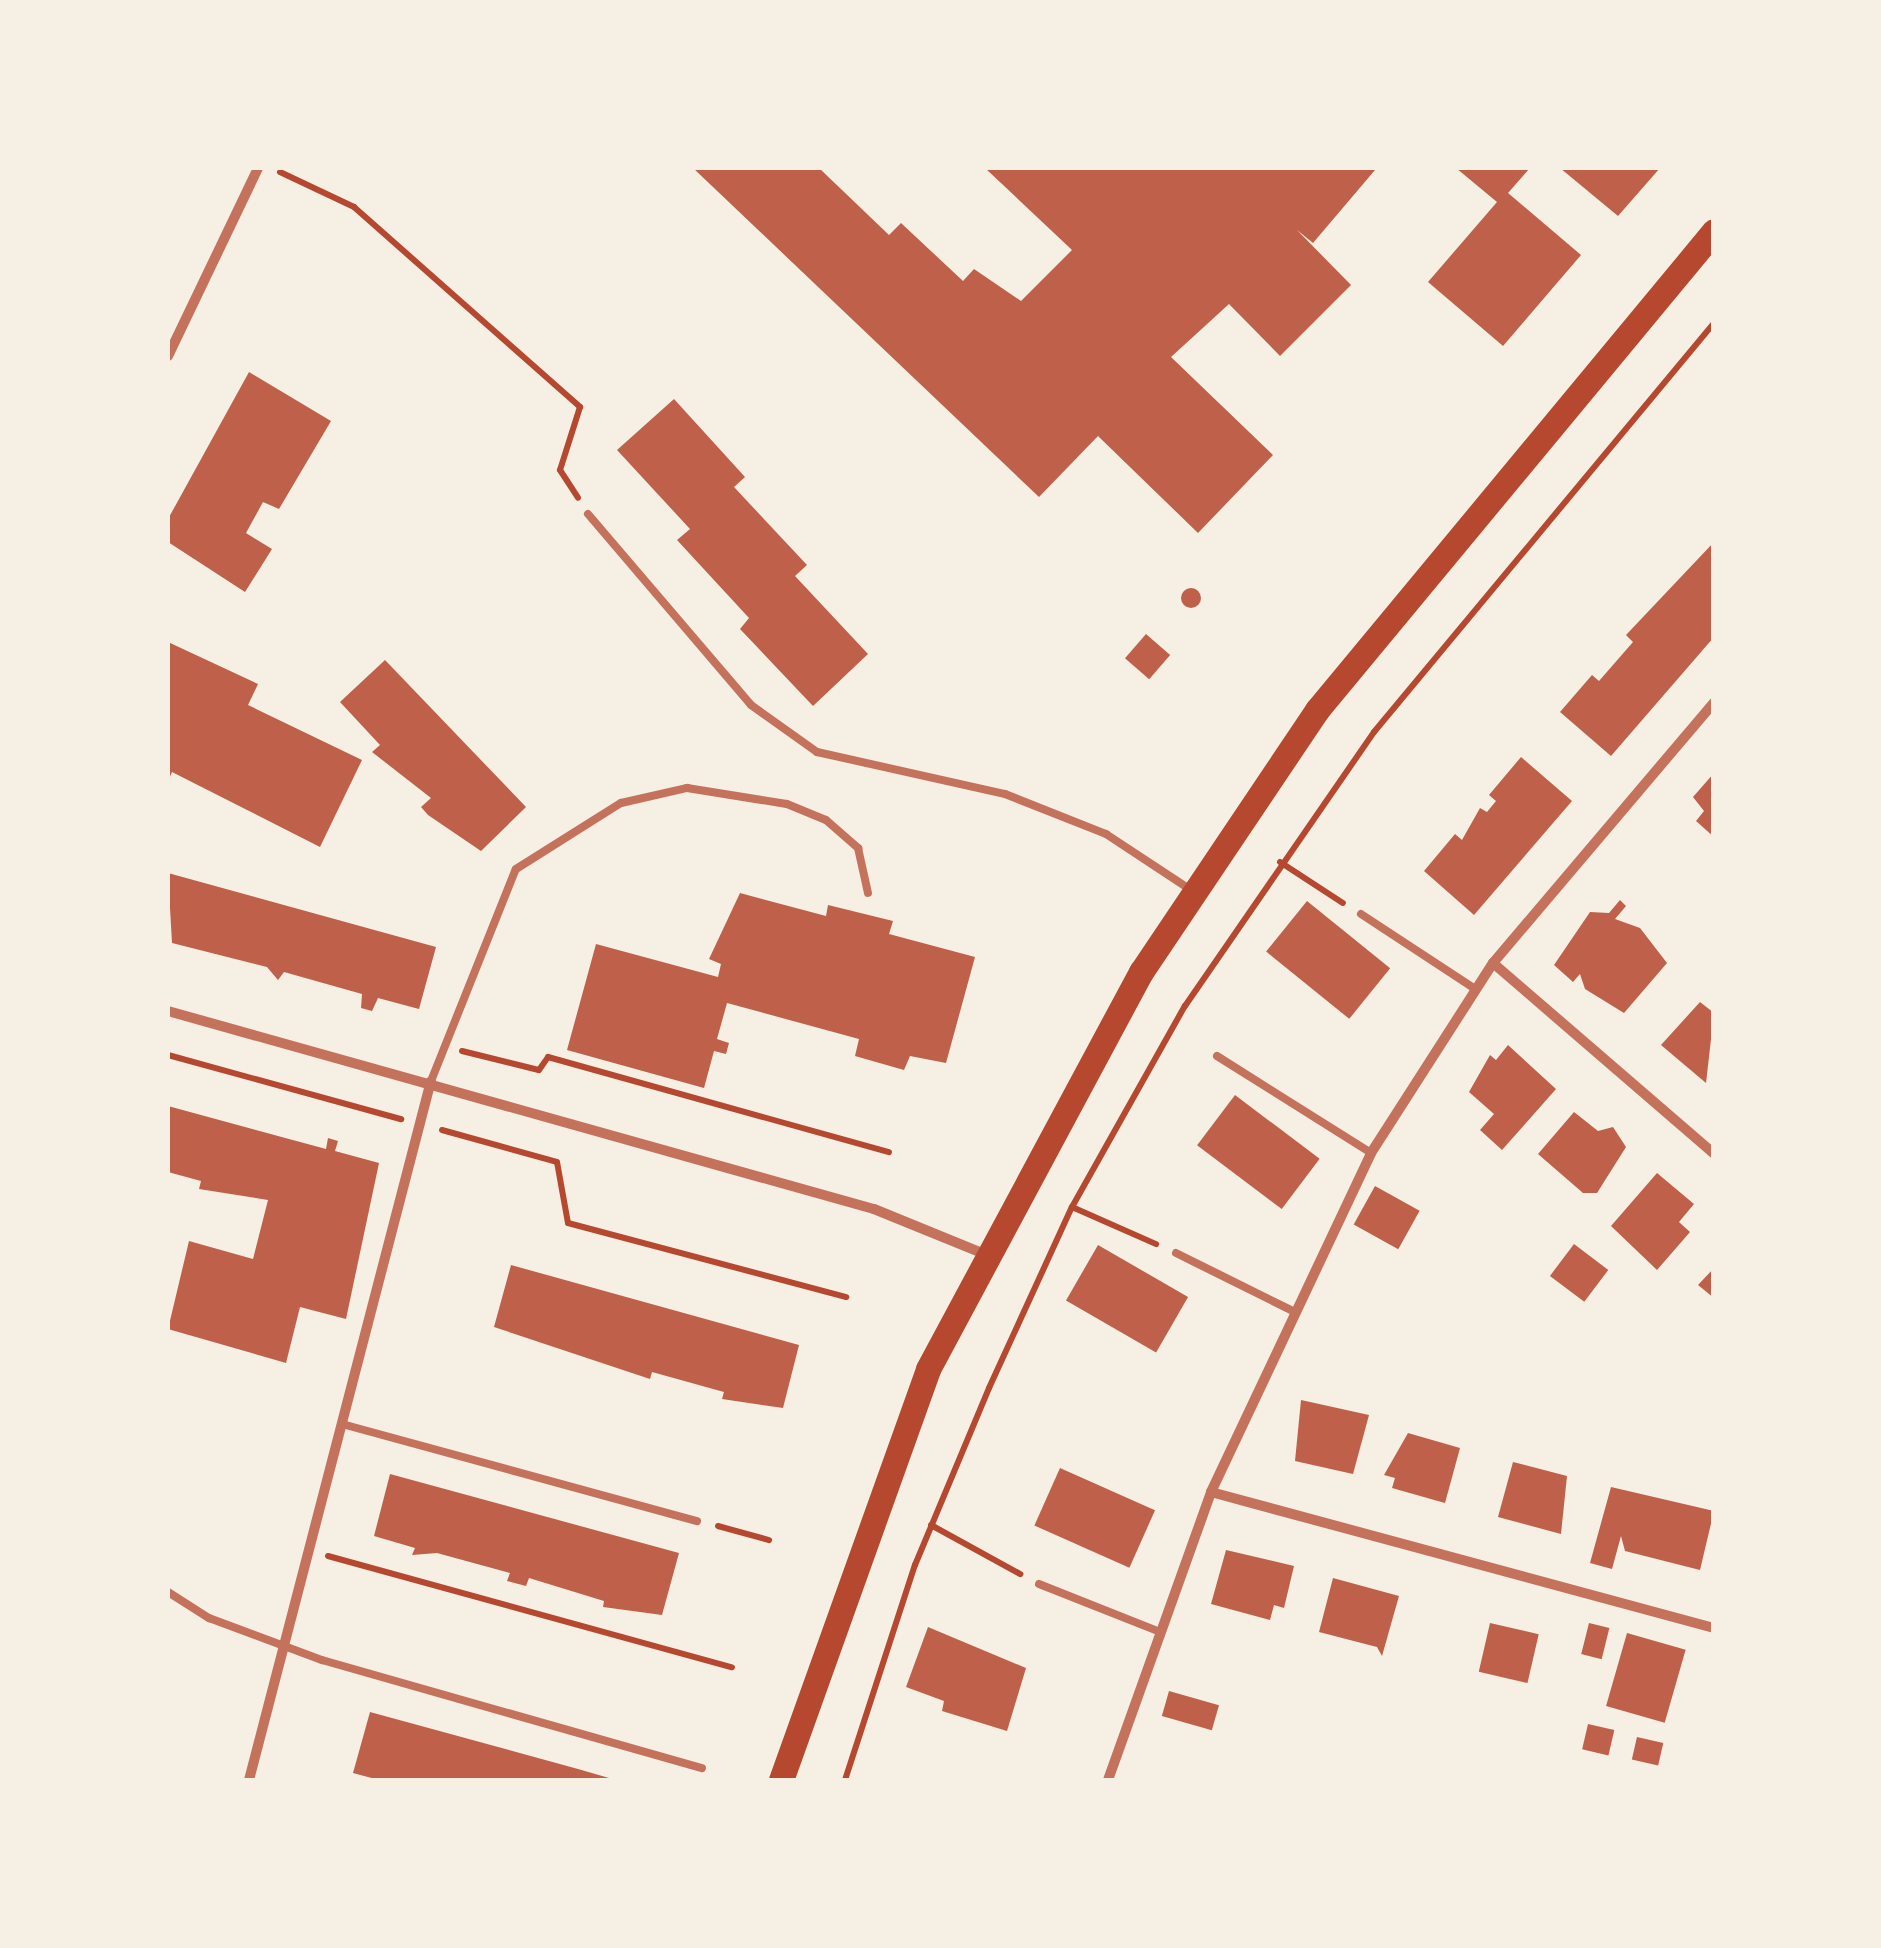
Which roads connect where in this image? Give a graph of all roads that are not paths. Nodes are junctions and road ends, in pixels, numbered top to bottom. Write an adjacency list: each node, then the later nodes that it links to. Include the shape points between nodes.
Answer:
1 (258, 168): 3 (street)
2 (1714, 231): 6 (main road, via 1446,543)
3 (168, 356)
4 (588, 514): 6 (lane, via 751,705 817,752 1037,806 1106,834)
5 (1714, 702): 9 (street)
6 (1193, 891): 17 (main road)
7 (868, 893): 13 (lane, via 858,848 826,820 786,804 687,788 621,802 516,869)
8 (1361, 914): 10 (lane)
9 (1493, 964): 10 (street); 15 (street)
10 (1474, 989): 14 (street)
11 (168, 1010): 13 (street)
12 (1216, 1056): 14 (lane)
13 (432, 1081): 17 (street, via 874,1209); 19 (street)
14 (1371, 1153): 18 (street)
15 (1714, 1154)
16 (1176, 1253): 18 (lane)
17 (984, 1254): 29 (main road, via 902,1431)
18 (1292, 1310): 20 (street)
19 (342, 1424): 21 (lane); 26 (street)
20 (1211, 1492): 24 (street); 25 (street)
21 (697, 1521)
22 (1039, 1584): 25 (lane)
23 (168, 1592): 26 (lane, via 209,1618)
24 (1714, 1628)
25 (1158, 1632): 30 (street)
26 (285, 1643): 27 (lane); 28 (street)
27 (702, 1768)
28 (249, 1780)
29 (781, 1780)
30 (1108, 1780)

